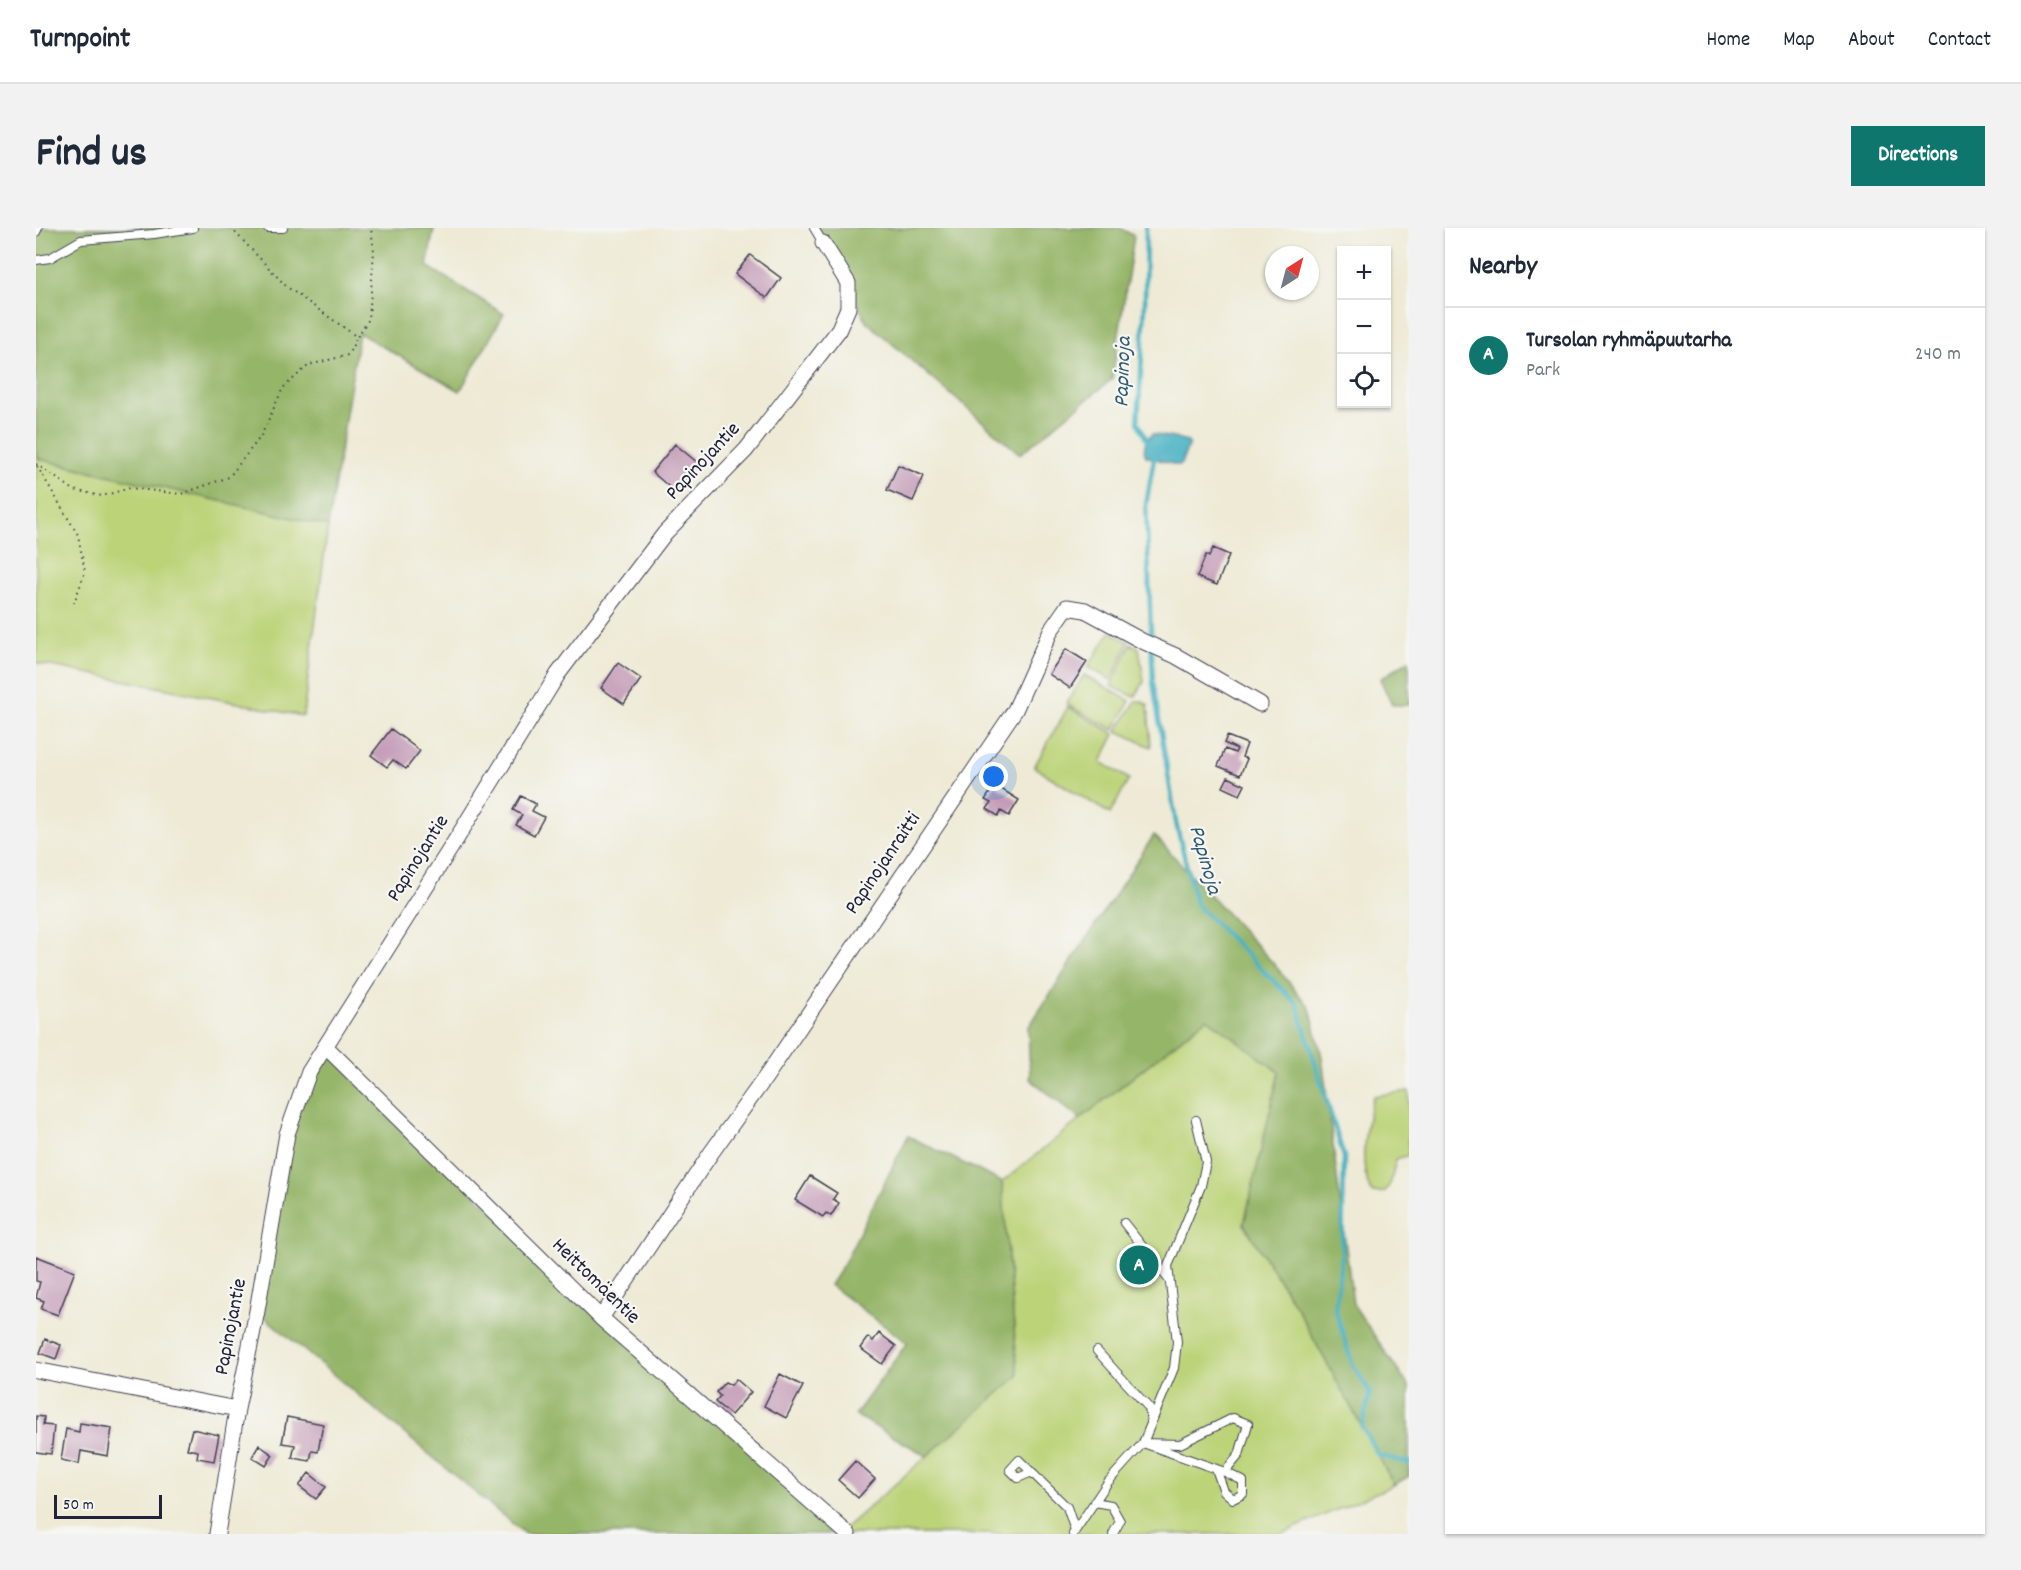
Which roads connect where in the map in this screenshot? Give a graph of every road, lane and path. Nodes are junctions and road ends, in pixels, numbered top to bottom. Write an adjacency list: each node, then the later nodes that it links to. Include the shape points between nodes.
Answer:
1 (38, 228): 8 (lane)
2 (193, 228): 10 (lane, via 81,240 50,258)
3 (231, 228): 11 (path, via 287,287)
4 (268, 228): 5 (lane)
5 (283, 228)
6 (371, 228): 11 (path, via 374,251 369,319)
7 (814, 228): 9 (lane, Papinojantie)
8 (36, 232)
9 (823, 243): 15 (street, Papinojantie, via 848,283 848,308 838,331 746,450 665,533 558,674)
10 (36, 260)
11 (357, 337): 12 (path, via 348,354 309,365 283,388 261,436 230,477 181,494 130,488 102,495 74,490)
12 (36, 464): 13 (path, via 78,535 85,572)
13 (74, 603)
14 (1260, 704): 19 (street, Papinojanraitti, via 1086,610 1067,606 1051,630 1015,710)
15 (326, 1047): 19 (street, Heittomäentie); 22 (street, Papinojantie, via 309,1072 287,1134)
16 (1196, 1120): 18 (lane, via 1206,1162 1201,1186 1168,1266)
17 (1124, 1223): 18 (lane)
18 (1170, 1281): 23 (lane, via 1177,1342 1175,1359)
19 (601, 1318): 31 (street, Heittomäentie)
20 (1097, 1351): 23 (lane, via 1149,1408)
21 (36, 1370): 22 (street, Papinojantie)
22 (237, 1409): 30 (street)
23 (1151, 1423): 24 (lane)
24 (1143, 1443): 25 (lane); 27 (lane, via 1180,1444 1233,1418 1248,1424 1239,1455); 28 (lane)
25 (1216, 1468): 27 (lane); 27 (lane, via 1224,1491 1233,1499 1243,1494 1243,1481)
26 (1032, 1472): 29 (lane, via 1066,1507)
27 (1225, 1472)
28 (1094, 1502): 29 (lane); 32 (lane, via 1111,1505 1120,1521)
29 (1074, 1533)
30 (217, 1534)
31 (848, 1534)
32 (1113, 1534)

